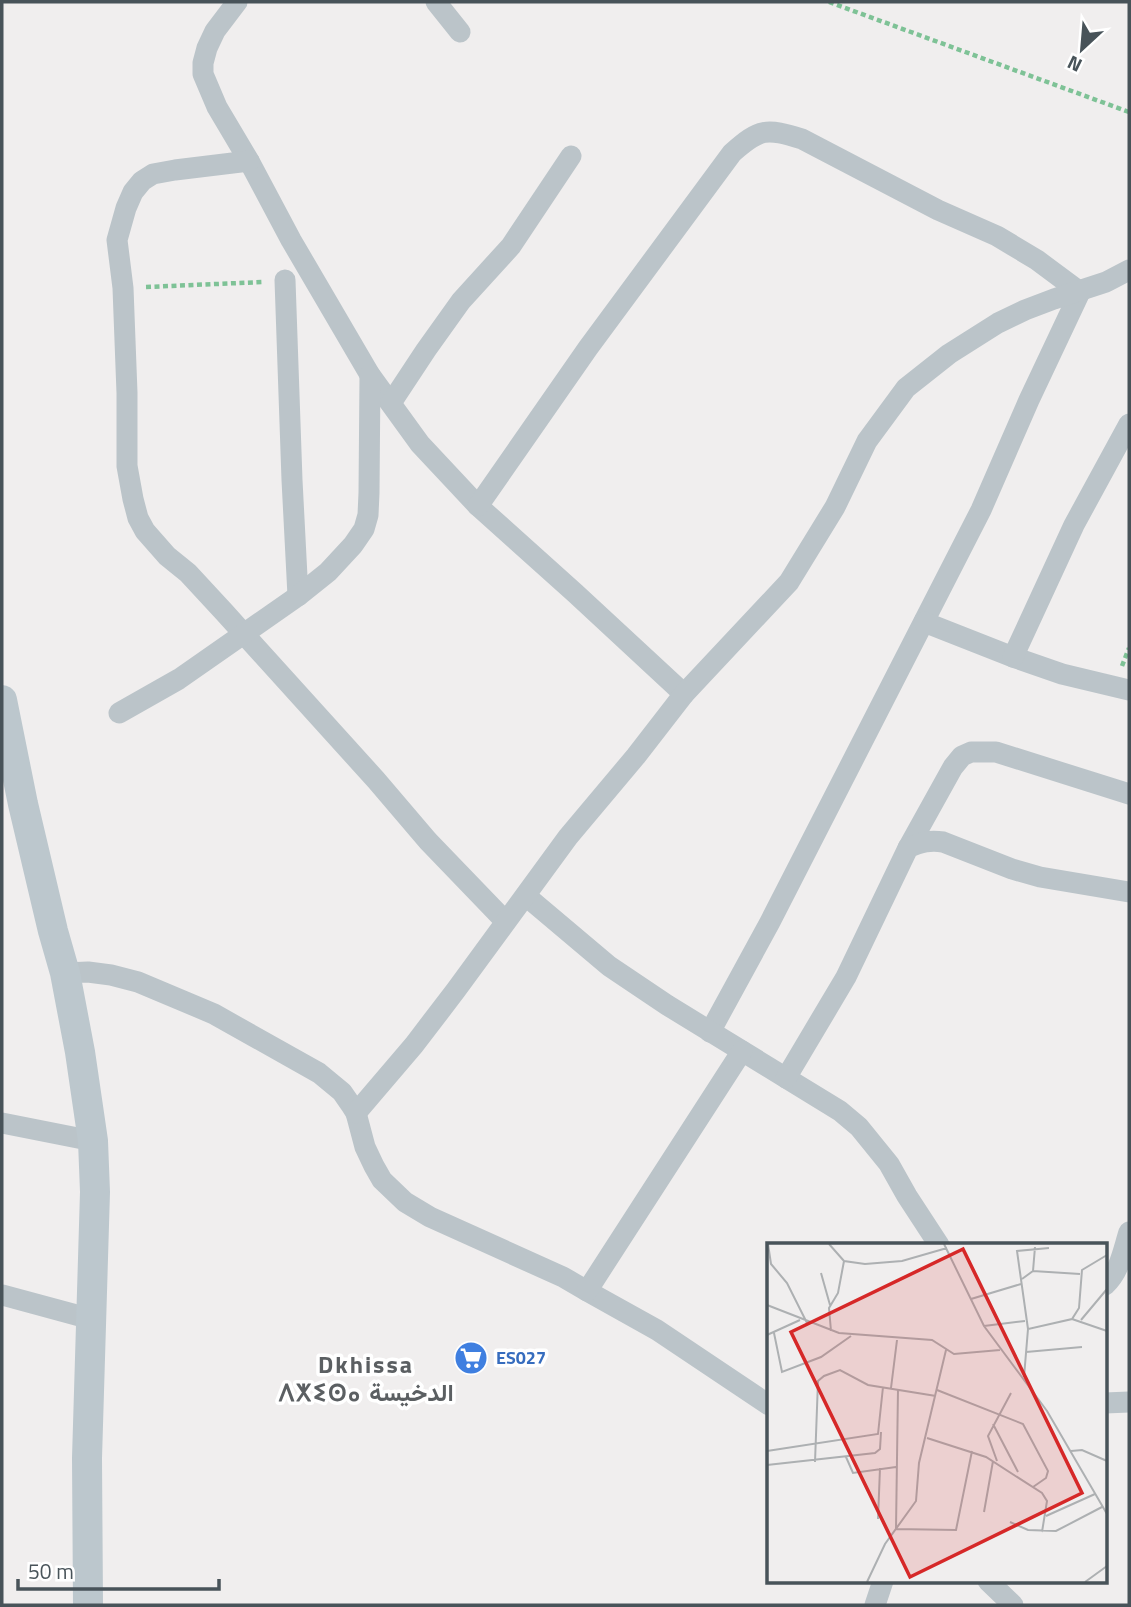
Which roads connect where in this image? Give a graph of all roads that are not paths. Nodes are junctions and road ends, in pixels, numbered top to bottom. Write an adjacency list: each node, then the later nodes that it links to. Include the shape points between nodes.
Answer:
1 (237, 2): 5 (street, via 215,31 203,74)
2 (436, 2): 3 (street)
3 (460, 32)
4 (570, 156): 10 (street, via 511,246 461,302)
5 (249, 161): 9 (street); 15 (street, via 153,174 133,192 117,240 128,393 127,466 138,518 167,556)
6 (1129, 270): 8 (street)
7 (285, 280): 13 (street)
8 (1080, 292): 12 (street, via 997,236 802,139 765,131 749,137 732,153); 14 (street, via 981,510); 18 (street, via 998,323 948,354 906,388 867,441 835,507 789,582)
9 (370, 375): 10 (street); 13 (street, via 369,493 364,529 328,572)
10 (391, 403): 12 (street, via 420,444)
11 (1129, 424): 16 (street, via 1074,524)
12 (478, 506): 18 (street)
13 (298, 596): 15 (street)
14 (924, 622): 16 (street); 28 (street)
15 (244, 635): 20 (street); 26 (street)
16 (1013, 657): 17 (street)
17 (1129, 690)
18 (684, 694): 25 (street)
19 (2, 699): 21 (street)
20 (119, 713)
21 (8, 769): 27 (street)
22 (1129, 794): 23 (street, via 996,752 971,752 953,767)
23 (908, 848): 24 (street, via 920,842 943,842 1040,877); 30 (street, via 846,977)
24 (1129, 892)
25 (526, 896): 26 (street); 28 (street, via 609,966)
26 (505, 921): 31 (street)
27 (65, 973): 31 (street, via 99,973 138,982 214,1014 319,1073 342,1092); 33 (street)
28 (710, 1031): 29 (street)
29 (743, 1051): 30 (street); 37 (street)
30 (786, 1078): 35 (street, via 859,1127 889,1164)
31 (356, 1114): 37 (street, via 374,1166 405,1202)
32 (2, 1123): 33 (street)
33 (93, 1140): 39 (street)
34 (1129, 1232): 36 (street, via 1118,1268)
35 (938, 1243)
36 (1106, 1284)
37 (587, 1291): 42 (street, via 657,1330)
38 (2, 1295): 39 (street)
39 (90, 1319): 45 (street)
40 (1129, 1402): 41 (street)
41 (1106, 1403)
42 (767, 1404)
43 (883, 1582): 46 (street)
44 (989, 1582): 47 (street)
45 (88, 1605)
46 (876, 1605)
47 (1013, 1605)

